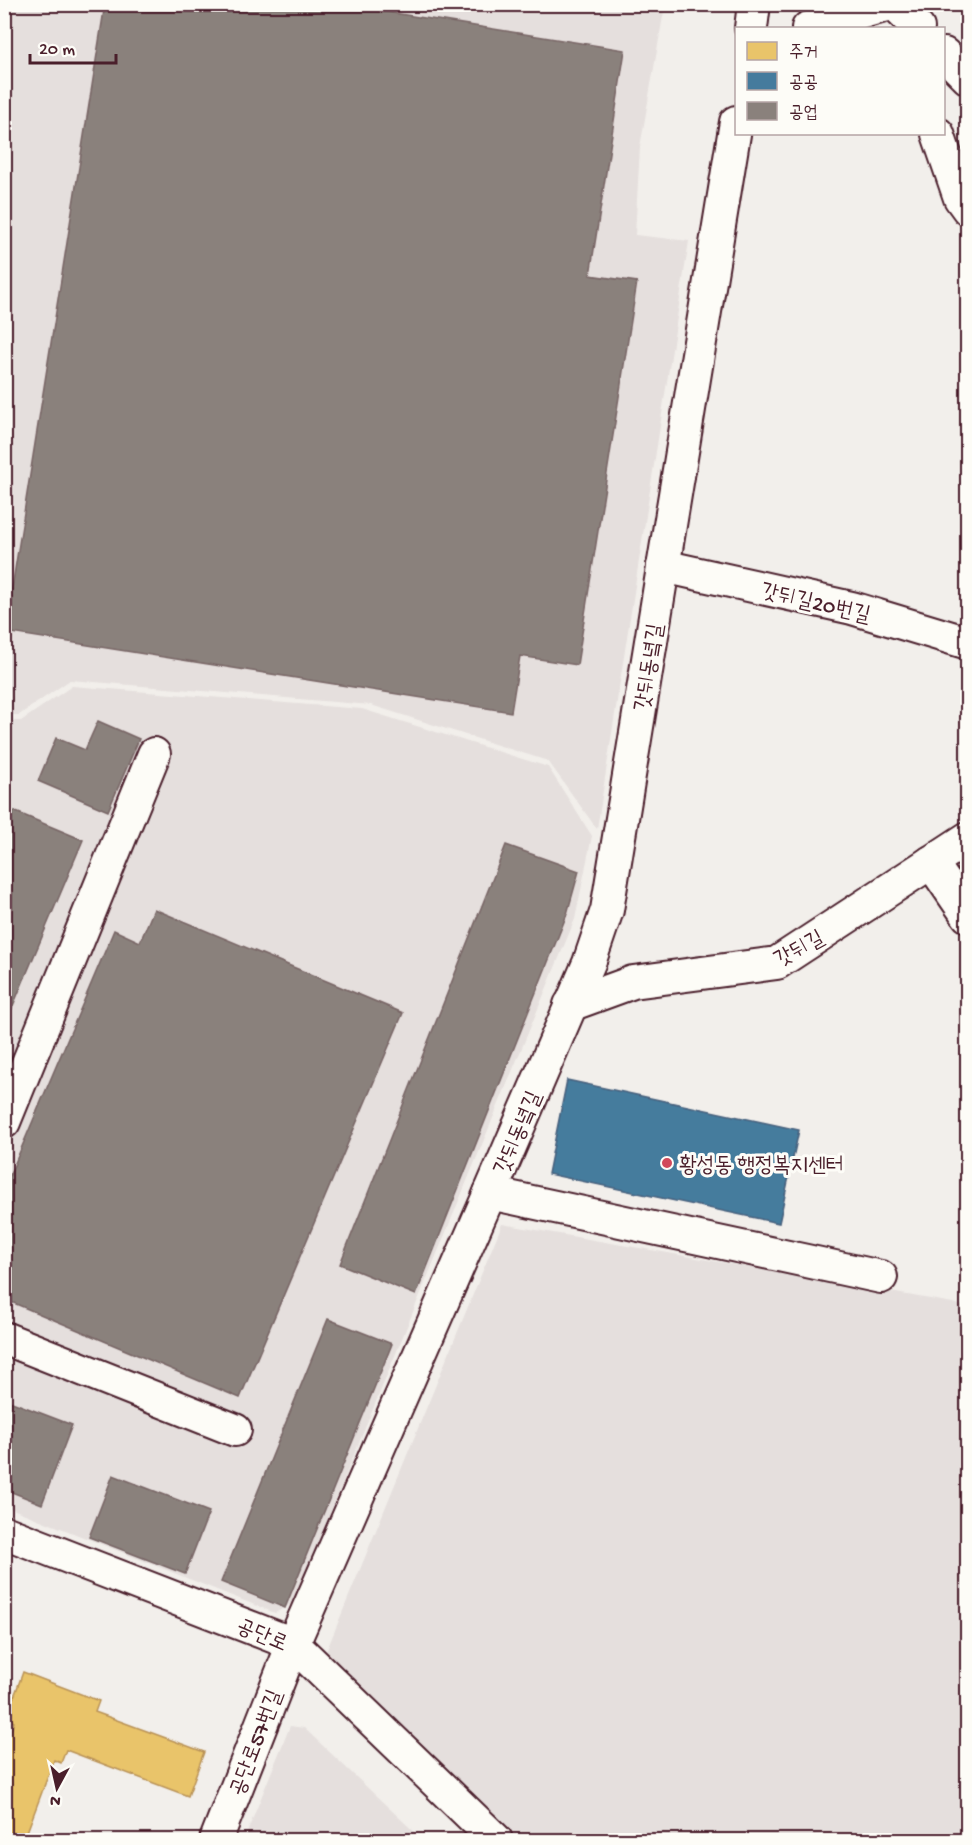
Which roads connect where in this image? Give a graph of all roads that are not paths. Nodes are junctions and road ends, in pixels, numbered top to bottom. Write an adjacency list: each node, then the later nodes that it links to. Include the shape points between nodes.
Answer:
1 (754, 4): 3 (street)
2 (893, 4): 4 (street); 5 (street); 6 (street)
3 (751, 27)
4 (812, 27)
5 (902, 27)
6 (917, 27)
7 (945, 55): 8 (street)
8 (968, 78)
9 (735, 128): 12 (street, 갓뒤동녘길)
10 (938, 135): 11 (street, via 960,198)
11 (968, 209)
12 (663, 566): 13 (street, 갓뒤길20번길, via 852,608); 18 (street, 갓뒤동녘길, via 607,910)
13 (968, 643)
14 (154, 754): 19 (street)
15 (968, 838): 16 (street, 갓뒤길)
16 (931, 862): 17 (street); 18 (street, 갓뒤길, via 777,963 633,982)
17 (968, 916)
18 (570, 1005): 20 (street, 갓뒤동녘길)
19 (4, 1122)
20 (490, 1193): 21 (street, 갓뒤동녘길); 25 (street, 갓뒤동녘길)
21 (881, 1277)
22 (4, 1338): 23 (street)
23 (235, 1430)
24 (4, 1532): 25 (street, 공단로)
25 (293, 1644): 26 (street, 공단로57번길); 27 (street, 공단로)
26 (216, 1840)
27 (495, 1840)

